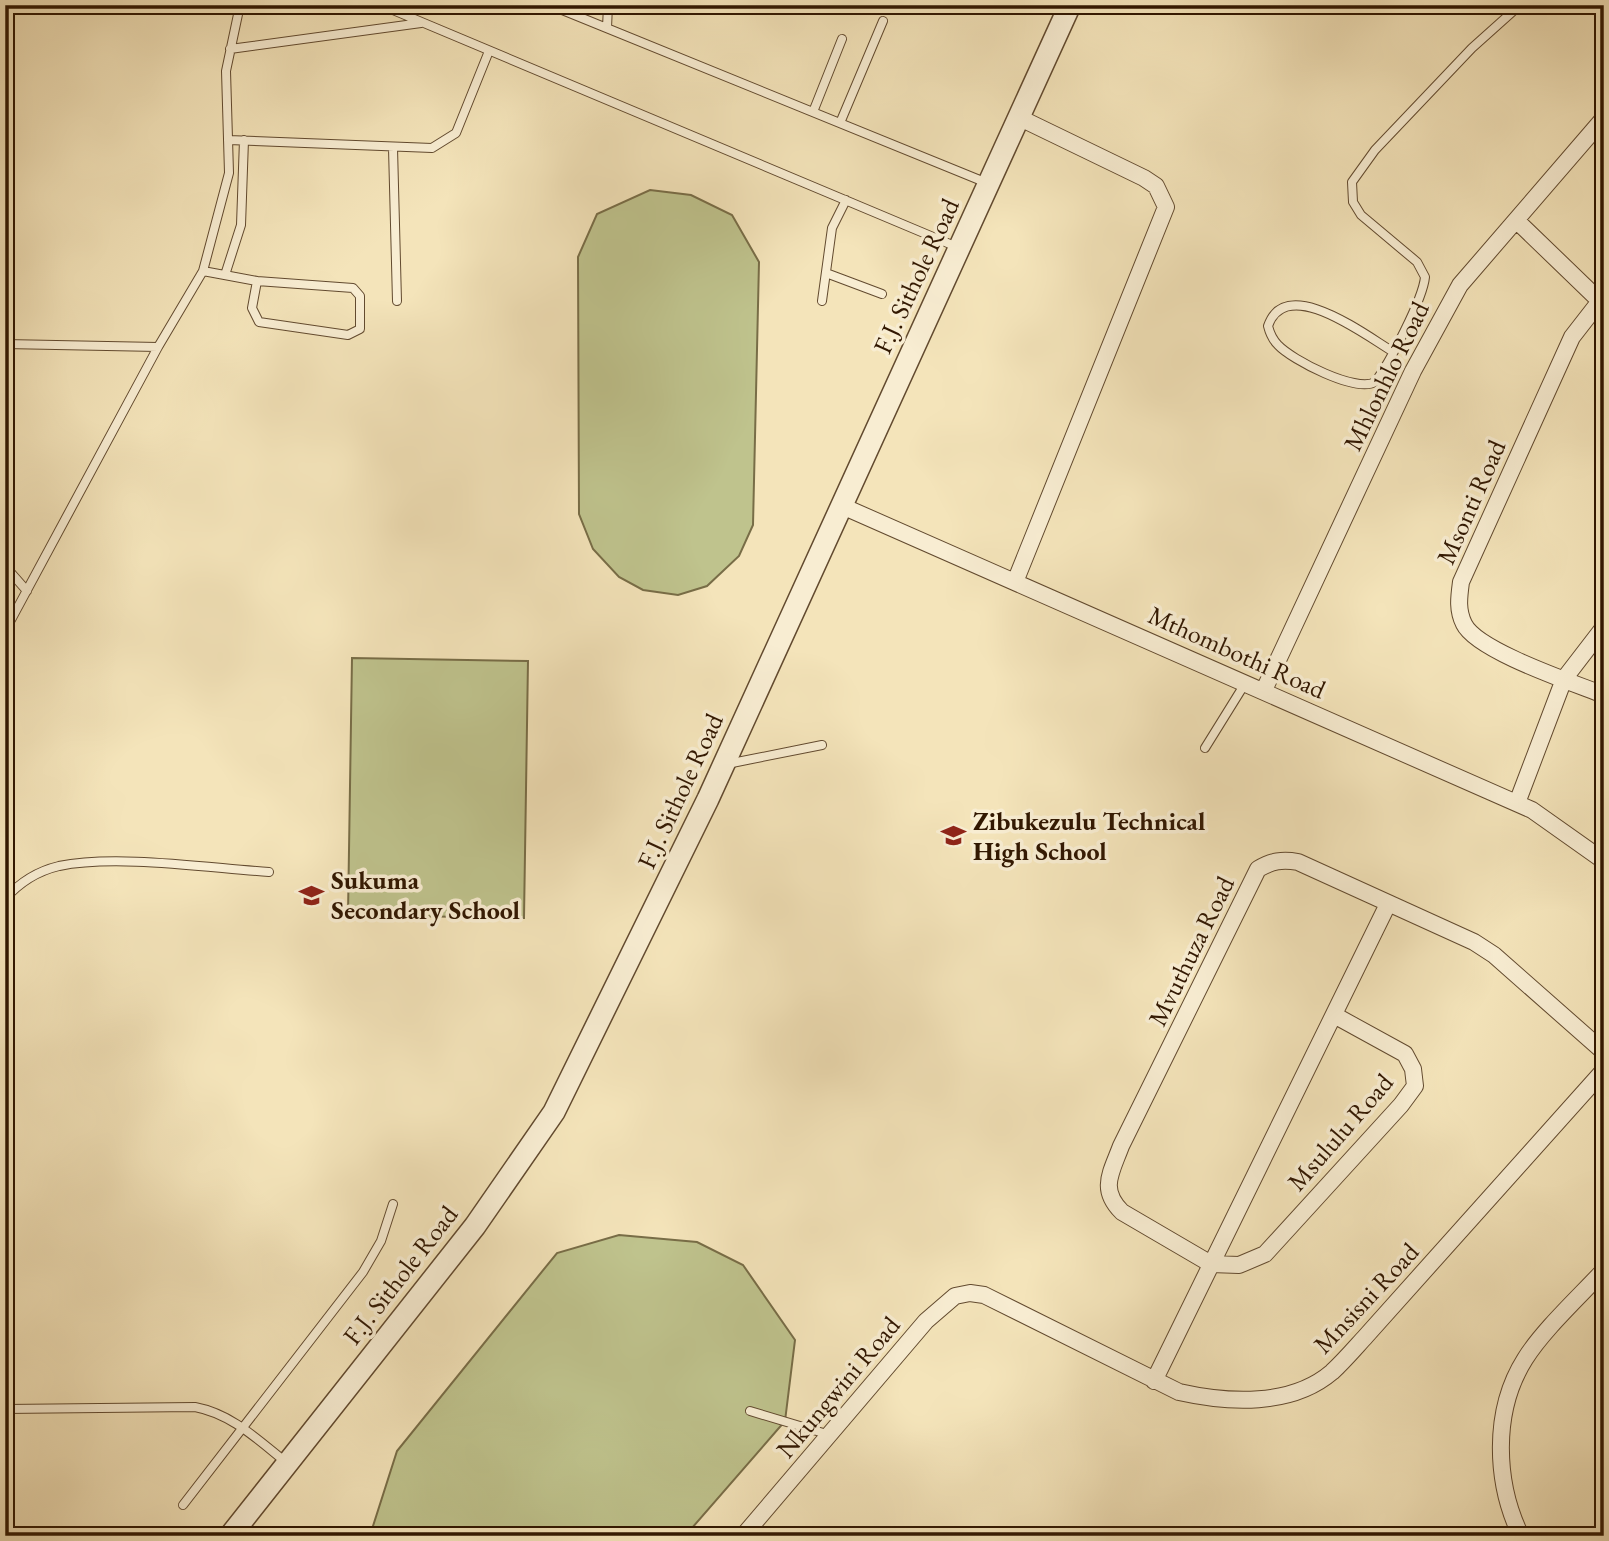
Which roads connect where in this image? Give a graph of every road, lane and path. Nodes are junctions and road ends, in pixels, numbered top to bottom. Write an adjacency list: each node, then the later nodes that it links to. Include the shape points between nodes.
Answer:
1 (240, 5): 11 (lane)
2 (381, 5): 8 (lane)
3 (550, 5): 9 (lane)
4 (608, 5): 9 (lane)
5 (1070, 5): 14 (street, F.J. Sithole Road)
6 (1520, 5): 34 (lane, via 1463,57 1375,150 1352,182 1353,202 1361,215 1424,269 1424,286)
7 (883, 22): 16 (lane)
8 (422, 23): 11 (lane); 12 (lane)
9 (607, 28): 13 (lane)
10 (842, 39): 13 (lane)
11 (230, 49): 17 (lane, via 226,71)
12 (489, 51): 19 (lane, via 456,133 432,148); 21 (lane)
13 (813, 112): 16 (lane)
14 (1020, 118): 20 (street, F.J. Sithole Road); 37 (street, via 1143,178 1156,186 1166,207)
15 (1604, 118): 22 (street, Mhlonhlo Road)
16 (840, 123): 20 (lane)
17 (228, 140): 18 (lane); 24 (lane, via 227,185)
18 (244, 140): 19 (lane); 26 (lane, via 241,225)
19 (393, 148): 29 (lane)
20 (990, 184): 23 (street, F.J. Sithole Road)
21 (846, 200): 23 (lane); 25 (lane, via 832,228)
22 (1517, 221): 31 (street); 43 (street, Mhlonhlo Road, via 1464,279 1413,371)
23 (960, 248): 35 (street, F.J. Sithole Road)
24 (204, 271): 26 (lane); 33 (lane)
25 (825, 273): 28 (lane); 30 (lane)
26 (225, 275): 27 (lane)
27 (257, 281): 27 (lane, via 354,288 360,296 360,330 348,335 259,322 252,308)
28 (882, 294)
29 (397, 300)
30 (822, 301)
31 (1602, 303): 41 (street, Msonti Road, via 1572,337 1461,582 1458,605 1465,626 1476,639)
32 (5, 344): 33 (lane)
33 (158, 347): 38 (lane)
34 (1392, 351): 34 (lane, via 1374,383 1360,386 1288,354 1270,335 1268,326 1285,307 1312,307)
35 (842, 506): 37 (street, Mthombothi Road); 47 (street, F.J. Sithole Road)
36 (5, 566): 38 (lane)
37 (1016, 582): 42 (street, Mthombothi Road)
38 (27, 591): 40 (lane)
39 (1604, 627): 41 (street)
40 (5, 631)
41 (1564, 679): 44 (street, Msonti Road); 48 (street)
42 (1246, 682): 43 (street, Mthombothi Road); 46 (lane)
43 (1264, 690): 48 (street, Mthombothi Road)
44 (1604, 695)
45 (822, 745): 47 (lane)
46 (1206, 748)
47 (724, 764): 65 (street, F.J. Sithole Road, via 554,1112 475,1226)
48 (1517, 803): 49 (street, Mthombothi Road, via 1575,837)
49 (1604, 861)
50 (269, 872): 51 (lane, via 101,861 59,866 31,877)
51 (5, 899)
52 (1388, 904): 53 (street, Msululu Road); 54 (street, Mvuthuza Road, via 1494,955); 57 (street, Mvuthuza Road, via 1298,862 1284,860 1258,869 1121,1146 1109,1181 1111,1201)
53 (1334, 1015): 57 (street, Msululu Road); 57 (street, Msululu Road, via 1405,1054 1415,1086 1274,1247 1248,1263)
54 (1604, 1052)
55 (1604, 1070): 60 (street, Mnsisni Road, via 1330,1373 1299,1391 1252,1400 1214,1400)
56 (393, 1204): 63 (lane, via 381,1241 363,1272)
57 (1211, 1264): 60 (street, Msululu Road)
58 (1604, 1270): 69 (street, via 1525,1359 1510,1392 1500,1466)
59 (984, 1295): 60 (street, Mnsisni Road); 64 (street, Nkungwini Road, via 956,1296 926,1321)
60 (1154, 1381)
61 (5, 1409): 63 (lane, via 195,1407 223,1414)
62 (750, 1411): 64 (lane)
63 (245, 1429): 65 (lane); 66 (lane)
64 (830, 1435): 68 (street, Nkungwini Road)
65 (287, 1463): 67 (street, F.J. Sithole Road)
66 (183, 1505)
67 (230, 1536)
68 (743, 1536)
69 (1521, 1536)

